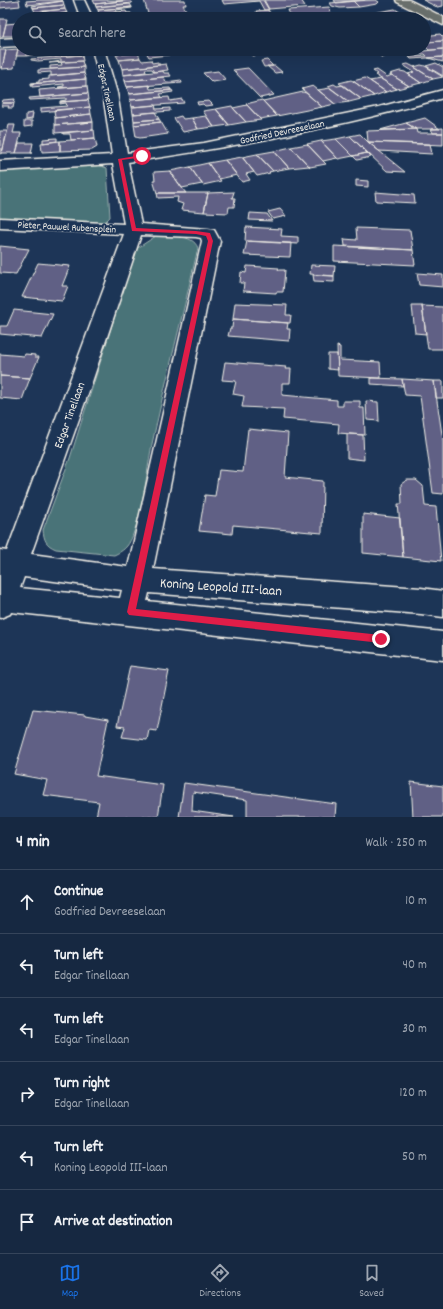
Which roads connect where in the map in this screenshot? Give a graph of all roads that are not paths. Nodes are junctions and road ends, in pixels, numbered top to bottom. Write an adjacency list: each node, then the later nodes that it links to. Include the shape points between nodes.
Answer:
1 (79, 0): 3 (street)
2 (401, 0): 4 (main road)
3 (84, 12)
4 (424, 12)
5 (431, 16): 6 (main road)
6 (443, 22)
7 (12, 42): 8 (street)
8 (0, 43)
9 (100, 56): 11 (street, Edgar Tinellaan, via 110,93)
10 (443, 94): 11 (street, Godfried Devreeselaan, via 381,110 204,147)
11 (120, 159): 12 (street); 14 (street, Edgar Tinellaan)
12 (0, 166)
13 (0, 222): 14 (street, Pieter Pauwel Rubensplein)
14 (134, 230): 15 (street, Edgar Tinellaan); 16 (street, via 196,232 208,234 211,241)
15 (8, 562): 16 (street, Koning Leopold III-laan); 17 (street, Edgar Tinellaan)
16 (139, 580): 18 (street, Koning Leopold III-laan); 19 (street)
17 (1, 601): 19 (street)
18 (443, 604)
19 (131, 612): 20 (street)
20 (443, 646)

